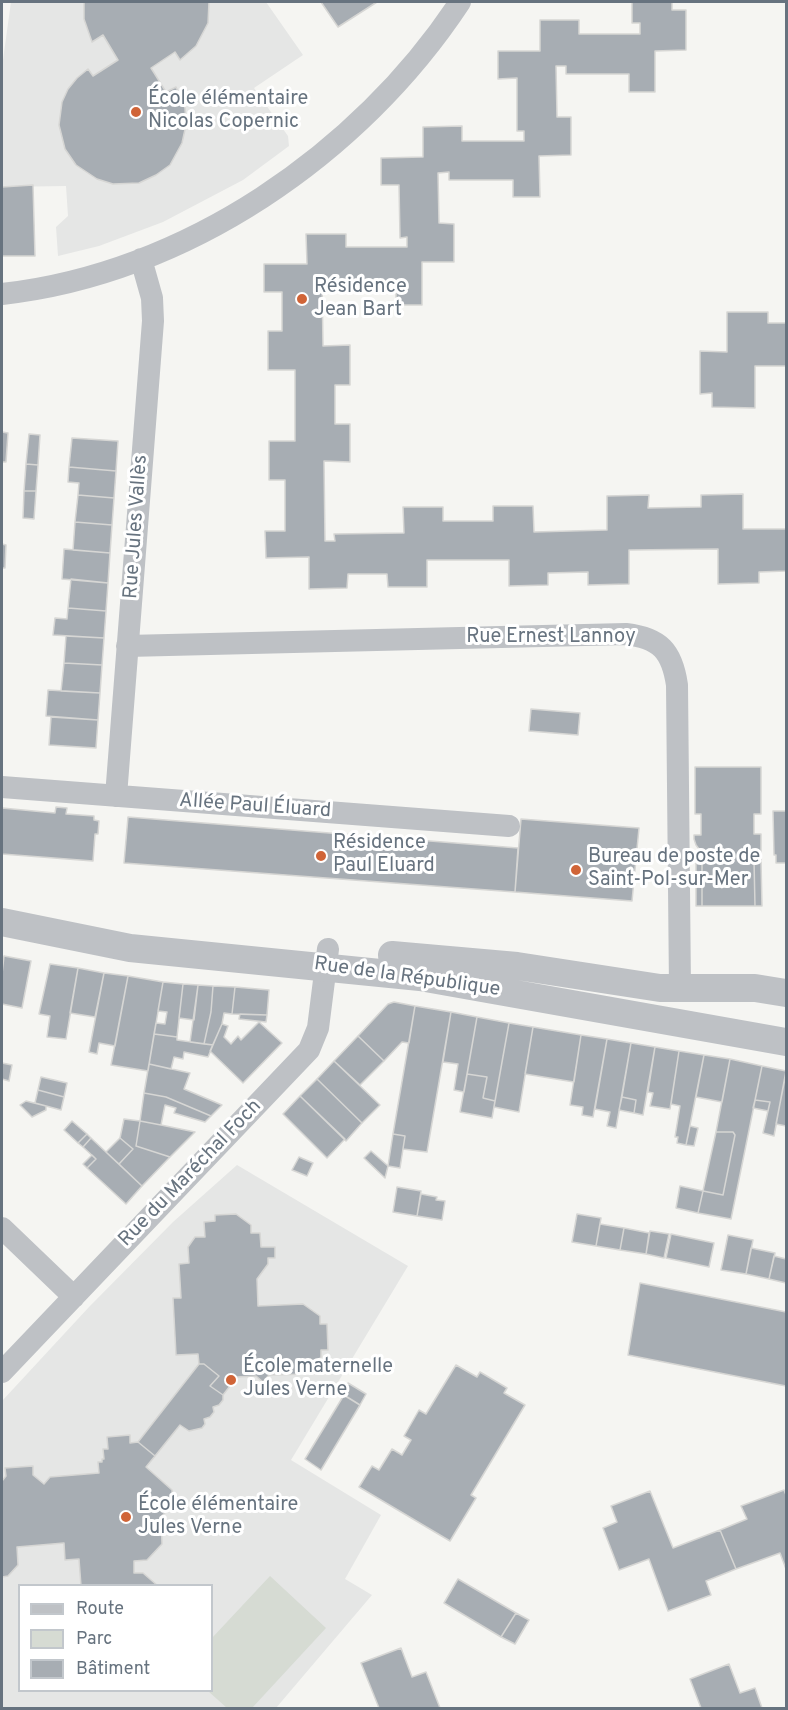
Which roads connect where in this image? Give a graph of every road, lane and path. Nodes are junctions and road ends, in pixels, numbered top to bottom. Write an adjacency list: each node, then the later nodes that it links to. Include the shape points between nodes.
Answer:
1 (460, 2): 2 (street, via 406,73 327,149 230,216)
2 (141, 259): 3 (street, via 65,283); 4 (street, Rue Jules Vallès, via 152,298 153,321)
3 (2, 294)
4 (127, 646): 6 (street, Rue Jules Vallès); 10 (street, Rue Ernest Lannoy, via 626,634 656,642 669,656 677,685)
5 (2, 787): 6 (street, Allée Paul Éluard)
6 (116, 796): 7 (street, Allée Paul Éluard)
7 (509, 826)
8 (14, 924): 9 (street, Rue de la République, via 130,948)
9 (327, 958): 10 (street, Rue de la République, via 517,966); 12 (street, Rue de la République); 14 (street, Rue du Maréchal Foch, via 318,1028 309,1050)
10 (680, 989): 11 (street, Rue de la République, via 754,988)
11 (786, 993)
12 (786, 1042)
13 (2, 1227): 14 (street)
14 (74, 1297): 15 (street, Rue du Maréchal Foch)
15 (2, 1372)

